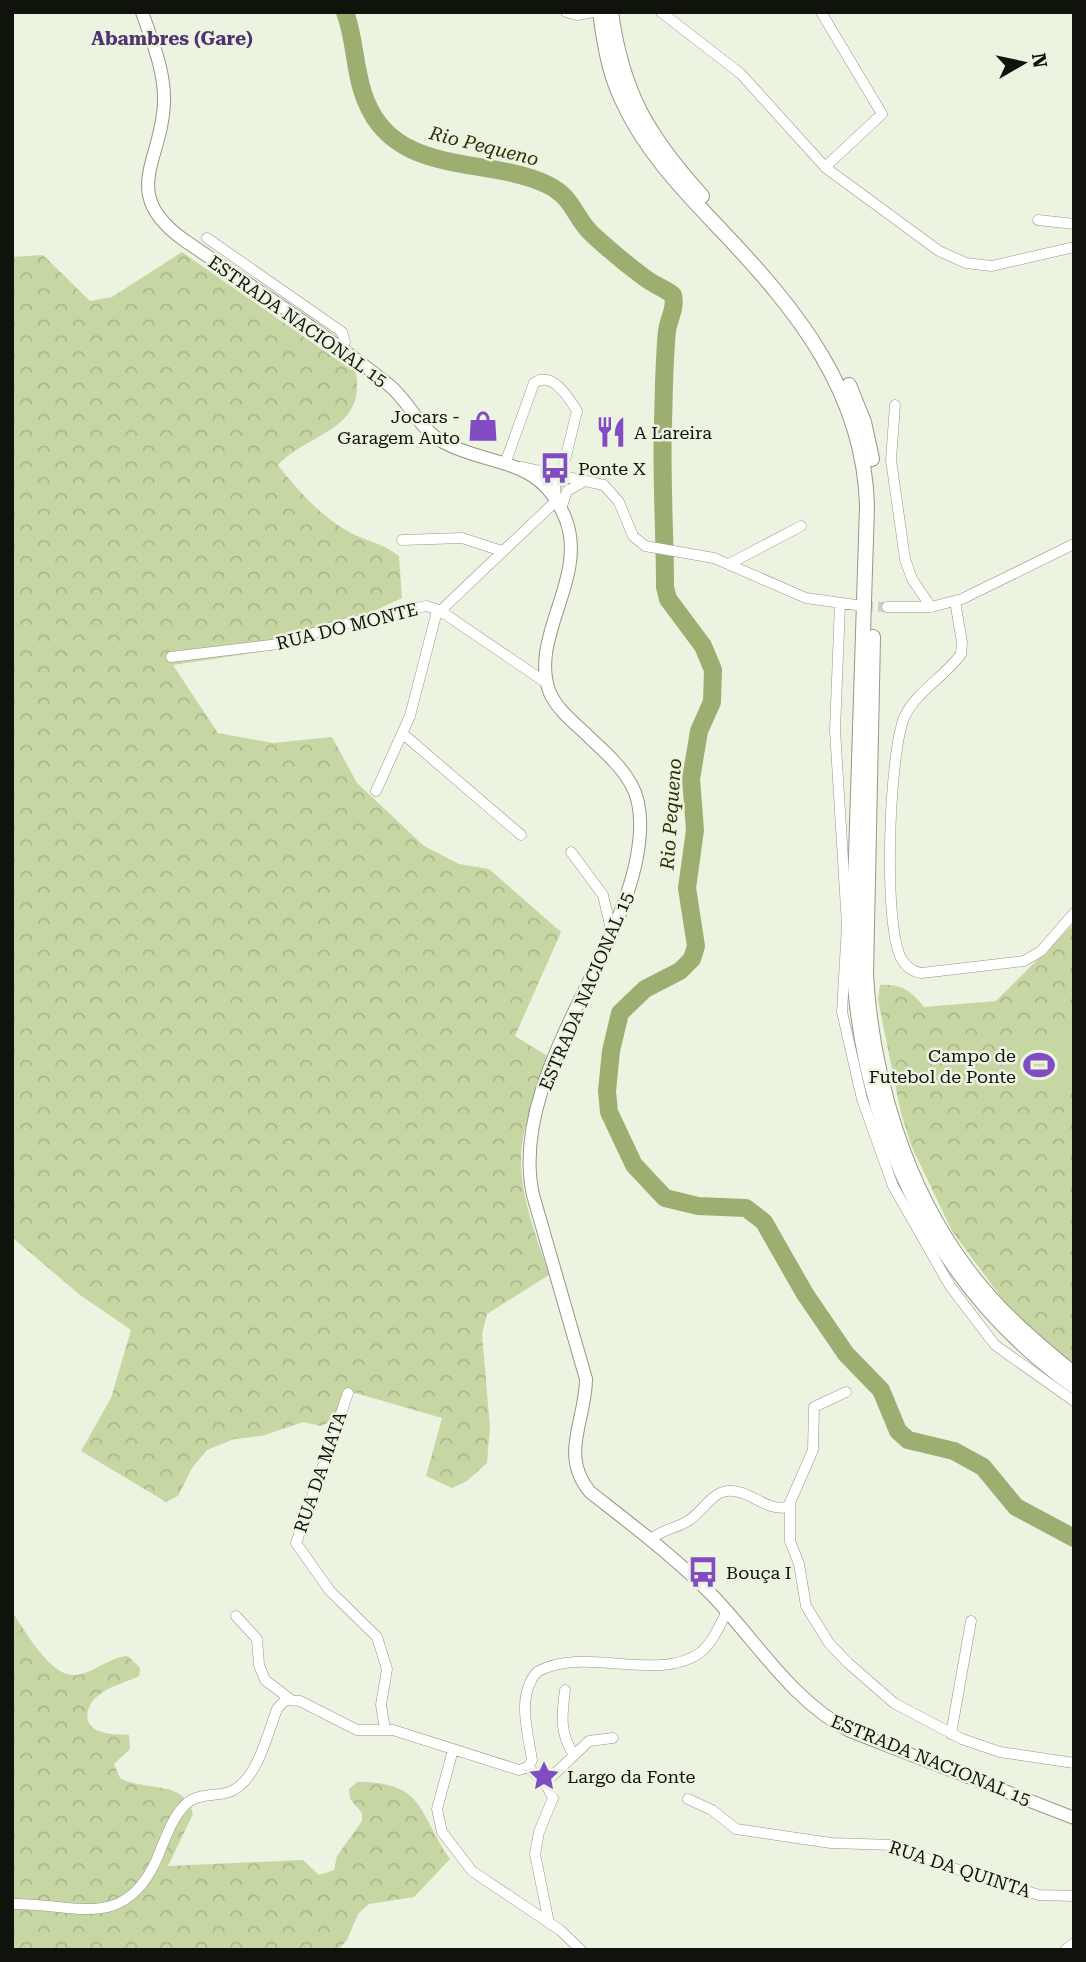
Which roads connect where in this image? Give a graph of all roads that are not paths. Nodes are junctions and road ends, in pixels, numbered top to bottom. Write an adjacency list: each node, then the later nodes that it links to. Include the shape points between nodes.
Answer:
1 (142, 12): 14 (main road, ESTRADA NACIONAL 15, via 164,93 148,174 155,210 179,237)
2 (566, 12): 7 (street)
3 (600, 12): 39 (highway, via 616,86 639,132 677,183 796,314 828,363 852,420 867,506 853,952 864,1047 895,1160 943,1253 1005,1328)
4 (611, 12): 38 (highway, via 620,68 647,126 684,177 809,316 845,377 864,422 876,494 865,950 867,1000 877,1054 912,1172 956,1254 1013,1322)
5 (660, 12): 8 (street)
6 (821, 12): 9 (street, via 882,114)
7 (588, 13)
8 (673, 17): 9 (street, via 741,74)
9 (825, 167): 13 (street, via 934,248 966,263 1008,264)
10 (1038, 220): 11 (street)
11 (1074, 224)
12 (207, 237): 14 (street, via 342,332 345,342)
13 (1074, 247)
14 (340, 351): 16 (main road, ESTRADA NACIONAL 15, via 396,391 437,439)
15 (895, 405): 28 (street, via 891,460 905,559)
16 (511, 464): 17 (street); 17 (street, via 534,383 544,380 556,384 577,411); 18 (main road, ESTRADA NACIONAL 15)
17 (574, 480): 18 (street); 18 (street, via 557,481); 23 (street, via 599,482 608,488 636,540)
18 (557, 499): 22 (street); 31 (main road, ESTRADA NACIONAL 15, via 570,534 571,562 547,653)
19 (801, 526): 23 (street)
20 (402, 540): 22 (street, via 462,538)
21 (1074, 544): 24 (street)
22 (502, 551): 29 (street)
23 (729, 564): 25 (street, via 788,592)
24 (955, 601): 28 (street); 36 (street, via 961,654 909,708 898,736 889,837 899,953 906,965 918,972 1020,962 1041,951)
25 (840, 604): 26 (street); 42 (street, via 835,736 847,925 842,1012 862,1099 893,1186 954,1291 998,1348)
26 (863, 606)
27 (887, 607): 28 (street)
28 (931, 607)
29 (439, 610): 30 (street, RUA DO MONTE, via 417,607 287,642); 31 (street); 32 (street)
30 (171, 657)
31 (548, 684): 37 (main road, ESTRADA NACIONAL 15, via 559,706 620,769 634,790 637,853)
32 (402, 733): 33 (street); 34 (street)
33 (376, 791)
34 (521, 835)
35 (571, 852): 37 (street, via 603,895)
36 (1074, 913)
37 (612, 934): 44 (main road, ESTRADA NACIONAL 15, via 556,1054 533,1126 529,1169 586,1379 574,1445 575,1466 590,1492)
38 (1074, 1374)
39 (1074, 1386)
40 (846, 1391): 43 (street, via 814,1407 813,1450)
41 (348, 1393): 50 (street, RUA DA MATA, via 296,1543 330,1591 377,1637 387,1669 381,1705)
42 (1074, 1401)
43 (790, 1505): 44 (street, via 775,1508 741,1492 723,1491 688,1520); 51 (street, via 790,1541 799,1564 802,1593 829,1643 894,1703)
44 (650, 1540): 45 (main road, ESTRADA NACIONAL 15)
45 (727, 1611): 56 (street, via 704,1648 686,1658 659,1664 574,1663 537,1672 526,1697 532,1760); 59 (main road, ESTRADA NACIONAL 15, via 798,1695 833,1722)
46 (236, 1616): 49 (street, via 257,1639 262,1676)
47 (971, 1620): 51 (street)
48 (565, 1690): 54 (street, via 561,1727)
49 (290, 1699): 50 (street, via 357,1730); 61 (street, via 278,1707 246,1782 183,1807 147,1881 135,1895 95,1909)
50 (385, 1729): 53 (street)
51 (951, 1734): 55 (street, via 1000,1752)
52 (613, 1738): 54 (street, via 589,1741)
53 (453, 1750): 56 (street, via 515,1769); 62 (street, via 436,1809 440,1829 472,1871)
54 (573, 1755): 57 (street)
55 (1074, 1763)
56 (528, 1767): 57 (street)
57 (544, 1784): 62 (street, via 552,1803 535,1854)
58 (688, 1799): 60 (street, RUA DA QUINTA, via 736,1829 831,1843 893,1845 1039,1895)
59 (1074, 1818)
60 (1074, 1896)
61 (12, 1904)
62 (549, 1923): 64 (street)
63 (1074, 1943): 65 (street)
64 (581, 1950)
65 (1065, 1950)

